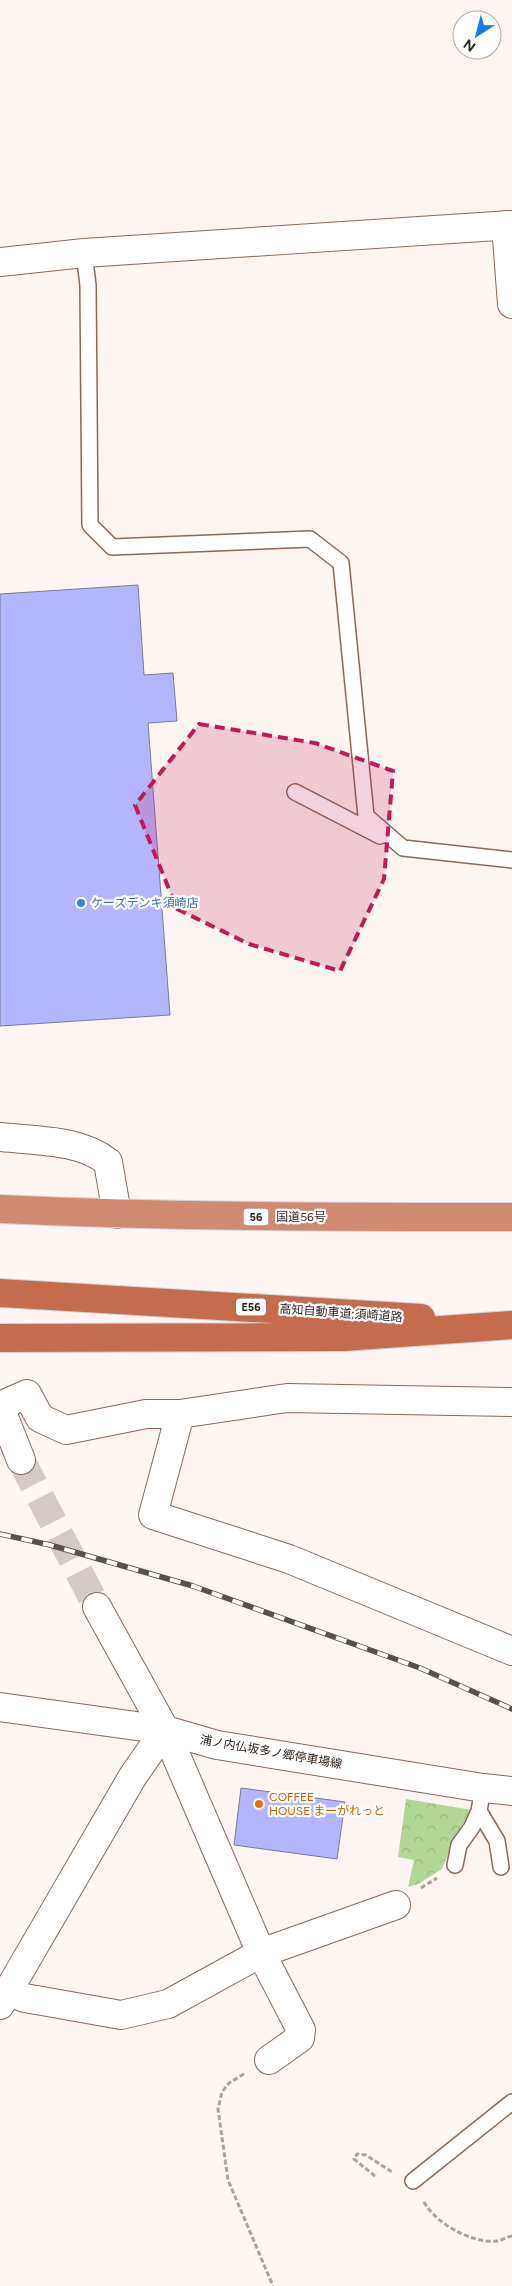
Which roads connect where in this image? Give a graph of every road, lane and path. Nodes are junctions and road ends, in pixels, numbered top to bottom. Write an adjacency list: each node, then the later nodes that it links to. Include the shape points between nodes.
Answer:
1 (509, 225): 2 (street); 4 (street)
2 (84, 253): 3 (street); 6 (lane, via 88,285 90,525 112,546 310,540 341,562 366,816)
3 (0, 262)
4 (512, 304)
5 (295, 792): 6 (lane)
6 (403, 848): 7 (lane)
7 (512, 860)
8 (0, 1138): 10 (street, via 63,1144 94,1152 108,1162)
9 (0, 1209): 10 (highway, 国道56号 / 56)
10 (118, 1214): 11 (highway, 国道56号 / 56)
11 (512, 1217)
12 (0, 1293): 13 (highway, 高知自動車道;須崎道路 / E56, via 362,1313)
13 (507, 1325): 14 (highway, 高知自動車道;須崎道路 / E56, via 344,1338)
14 (0, 1338)
15 (512, 1402): 17 (street, via 287,1398)
16 (0, 1407): 17 (street, via 27,1394 40,1418 66,1430 146,1414); 18 (street)
17 (180, 1414): 20 (street, via 153,1515 289,1559)
18 (21, 1460)
19 (97, 1607): 22 (street)
20 (512, 1651)
21 (0, 1707): 22 (street, 浦ノ内仏坂多ノ郷停車場線)
22 (165, 1730): 24 (street, 浦ノ内仏坂多ノ郷停車場線, via 217,1745); 28 (street); 29 (street, via 133,1776)
23 (512, 1791): 24 (street, 浦ノ内仏坂多ノ郷停車場線)
24 (481, 1800): 25 (lane, via 472,1827 459,1845); 26 (lane, via 497,1841)
25 (454, 1865): 27 (path)
26 (501, 1868)
27 (396, 1905): 28 (street)
28 (262, 1954): 29 (street, via 168,2004 121,2015 26,1998); 30 (street, via 301,2030 300,2038)
29 (4, 1998)
30 (269, 2060): 35 (path, via 229,2083 222,2092 218,2109 228,2180)
31 (512, 2102): 33 (lane)
32 (375, 2176): 33 (path, via 354,2159 357,2154 366,2155 410,2185)
33 (413, 2181): 34 (path, via 428,2208 455,2232 497,2241)
34 (512, 2236)
35 (273, 2286)

